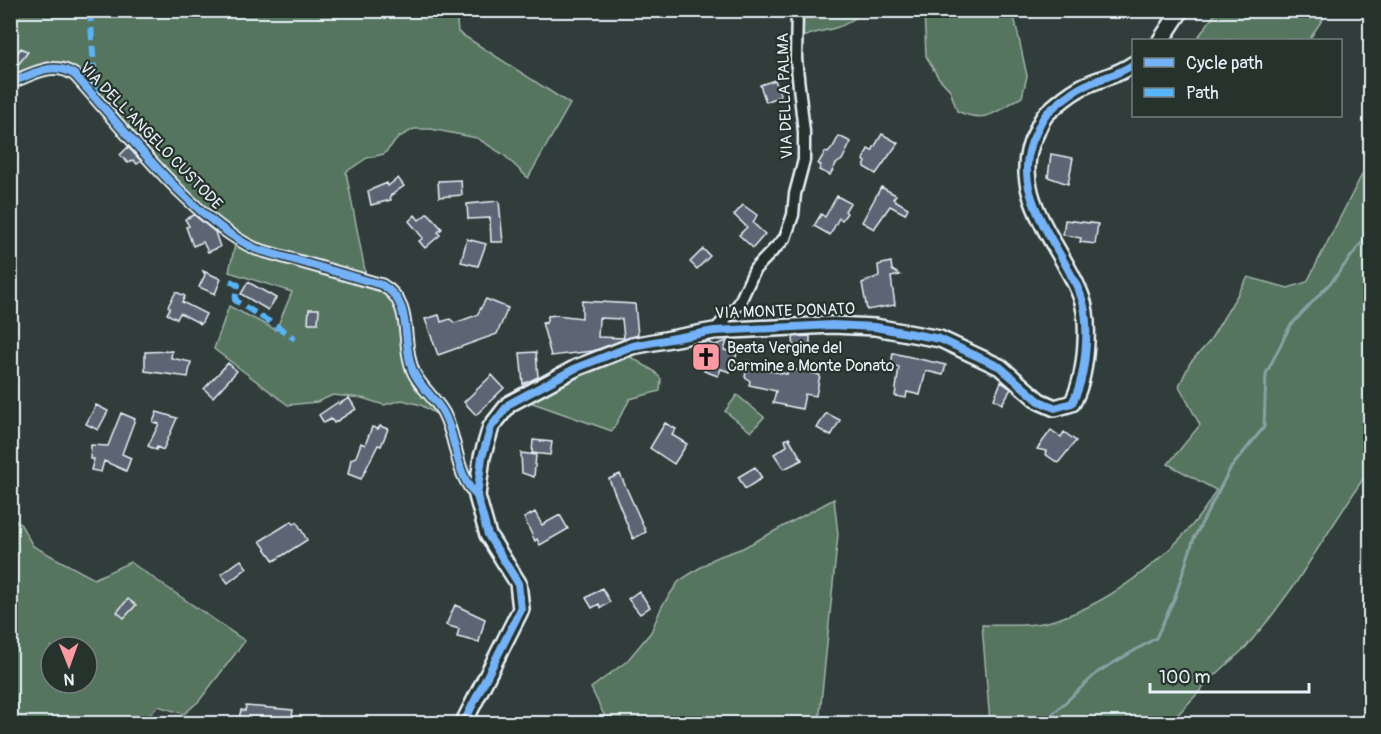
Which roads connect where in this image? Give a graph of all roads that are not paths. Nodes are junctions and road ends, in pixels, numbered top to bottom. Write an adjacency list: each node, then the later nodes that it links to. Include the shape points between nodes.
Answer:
1 (797, 10): 6 (street, VIA DELLA PALMA, via 796,59 804,160 793,215 785,238 755,269 739,304)
2 (1181, 10): 3 (street)
3 (1162, 39)
4 (1132, 65): 6 (street, VIA MONTE DONATO, via 1118,75 1080,88 1046,114 1029,146 1026,176 1033,202 1081,297 1086,318 1081,388 1072,403 1054,408 1000,367 940,339 832,324)
5 (10, 82): 7 (street, VIA DELL'ANGELO CUSTODE, via 46,69 66,69 169,178 236,240 394,292 404,316 413,371 442,411 464,479)
6 (714, 331): 7 (street, VIA MONTE DONATO, via 632,346 509,404 491,427)
7 (477, 496): 8 (street, via 488,535 518,583 521,609)
8 (463, 723)

